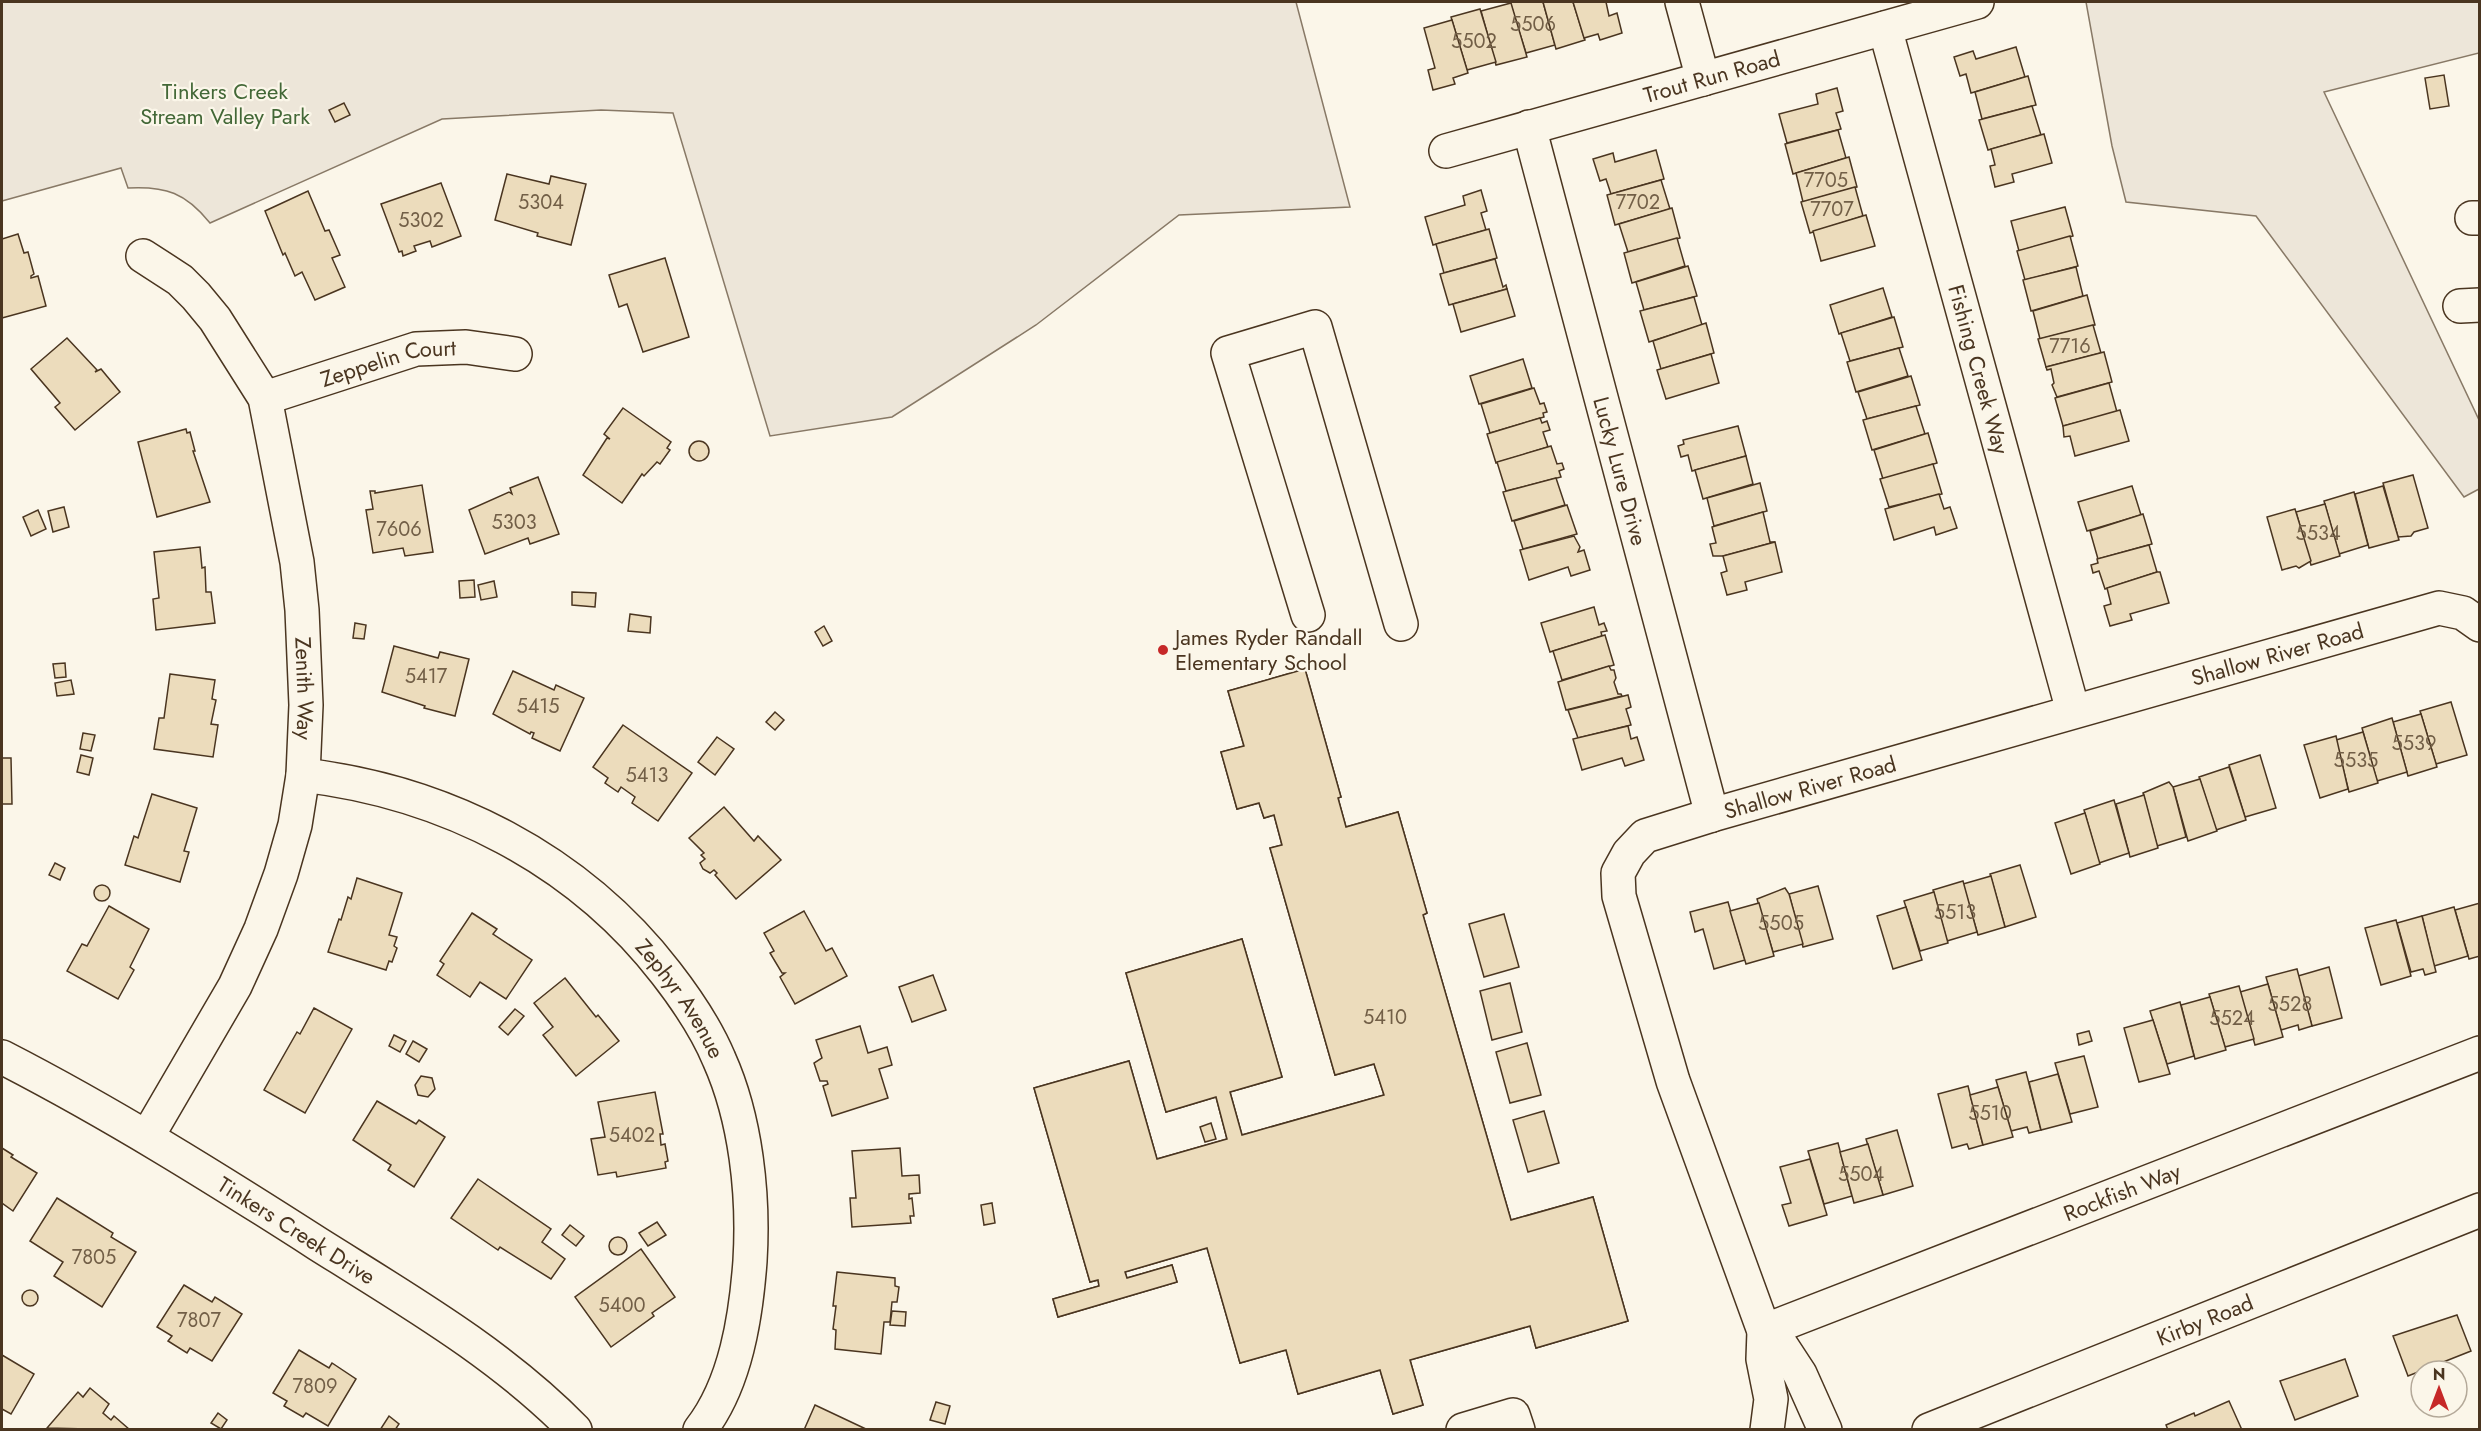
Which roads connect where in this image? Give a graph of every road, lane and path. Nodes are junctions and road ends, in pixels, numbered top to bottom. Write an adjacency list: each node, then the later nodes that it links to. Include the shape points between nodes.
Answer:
1 (1682, 2): 4 (street)
2 (1977, 2): 3 (street, Trout Run Road)
3 (1885, 28): 4 (street, Trout Run Road); 13 (street, Fishing Creek Way)
4 (1703, 79): 5 (street, Trout Run Road)
5 (1529, 127): 6 (street, Trout Run Road); 15 (street, Lucky Lure Drive)
6 (1446, 151)
7 (143, 256): 9 (street, Zenith Way, via 180,280 215,319)
8 (515, 354): 9 (street, Zeppelin Court, via 466,347 416,349)
9 (265, 398): 14 (street, Zenith Way, via 297,562 305,662)
10 (1308, 615): 11 (street, via 1228,353 1315,327)
11 (1401, 624)
12 (2480, 625): 13 (street, Shallow River Road, via 2463,613 2439,608)
13 (2073, 711): 15 (street, Shallow River Road)
14 (303, 775): 18 (street, Zenith Way, via 295,825 261,929 224,1005); 22 (street, Zephyr Avenue, via 394,792 490,830 547,861 624,923 658,962 702,1025 720,1059 733,1097 744,1151 752,1237 743,1317 733,1360 721,1393)
15 (1712, 815): 20 (street, Shallow River Road, via 1645,836 1618,873 1618,896 1673,1081)
16 (2480, 1053): 20 (street, Rockfish Way)
17 (2, 1057): 18 (street, Tinkers Creek Drive)
18 (147, 1137): 21 (street, Tinkers Creek Drive, via 428,1313 549,1403)
19 (2480, 1210): 27 (street, Kirby Road)
20 (1764, 1331): 25 (street, Shallow River Road, via 1762,1359 1771,1399); 26 (street, Shallow River Road, via 1782,1345 1800,1374)
21 (575, 1430)
22 (700, 1430)
23 (1463, 1430): 24 (street, via 1513,1415)
24 (1518, 1430)
25 (1767, 1430)
26 (1825, 1430)
27 (1929, 1430)

